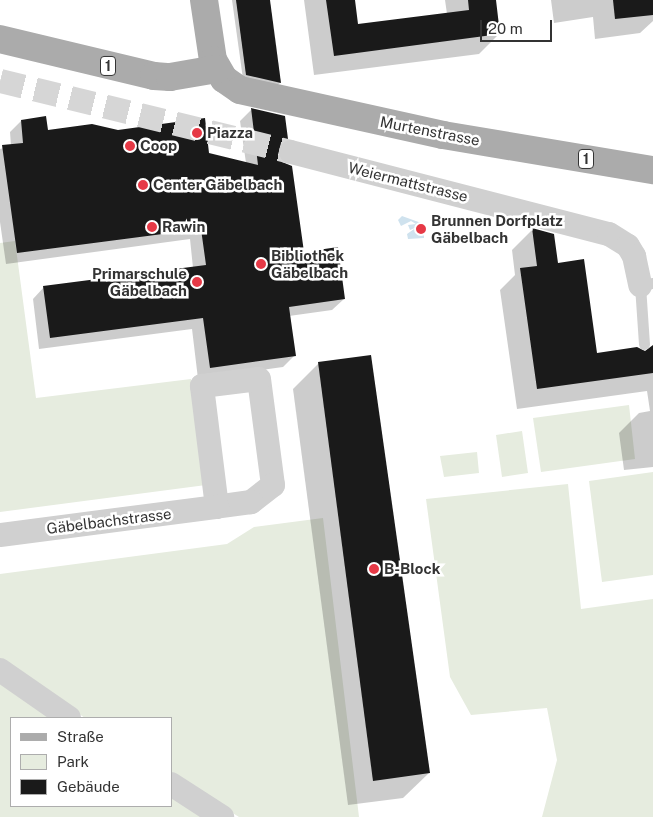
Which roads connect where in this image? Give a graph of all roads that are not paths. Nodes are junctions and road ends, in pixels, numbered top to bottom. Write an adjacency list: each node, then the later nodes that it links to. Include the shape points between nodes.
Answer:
1 (204, 0): 3 (main road, Murtenstrasse / 1, via 211,53)
2 (0, 39): 3 (main road, 1, via 154,76 170,77)
3 (217, 69): 5 (main road, Murtenstrasse / 1, via 233,86 268,97 442,135)
4 (291, 152): 6 (street, Weiermattstrasse, via 609,234 628,246)
5 (653, 170)
6 (646, 284): 7 (lane)
7 (644, 344)
8 (217, 507): 8 (street, Gäbelbachstrasse, via 251,502 273,485 259,379 202,386); 9 (street, Gäbelbachstrasse)
9 (0, 534)
10 (0, 670): 11 (street)
11 (68, 717)
12 (172, 785): 13 (street)
13 (222, 817)

